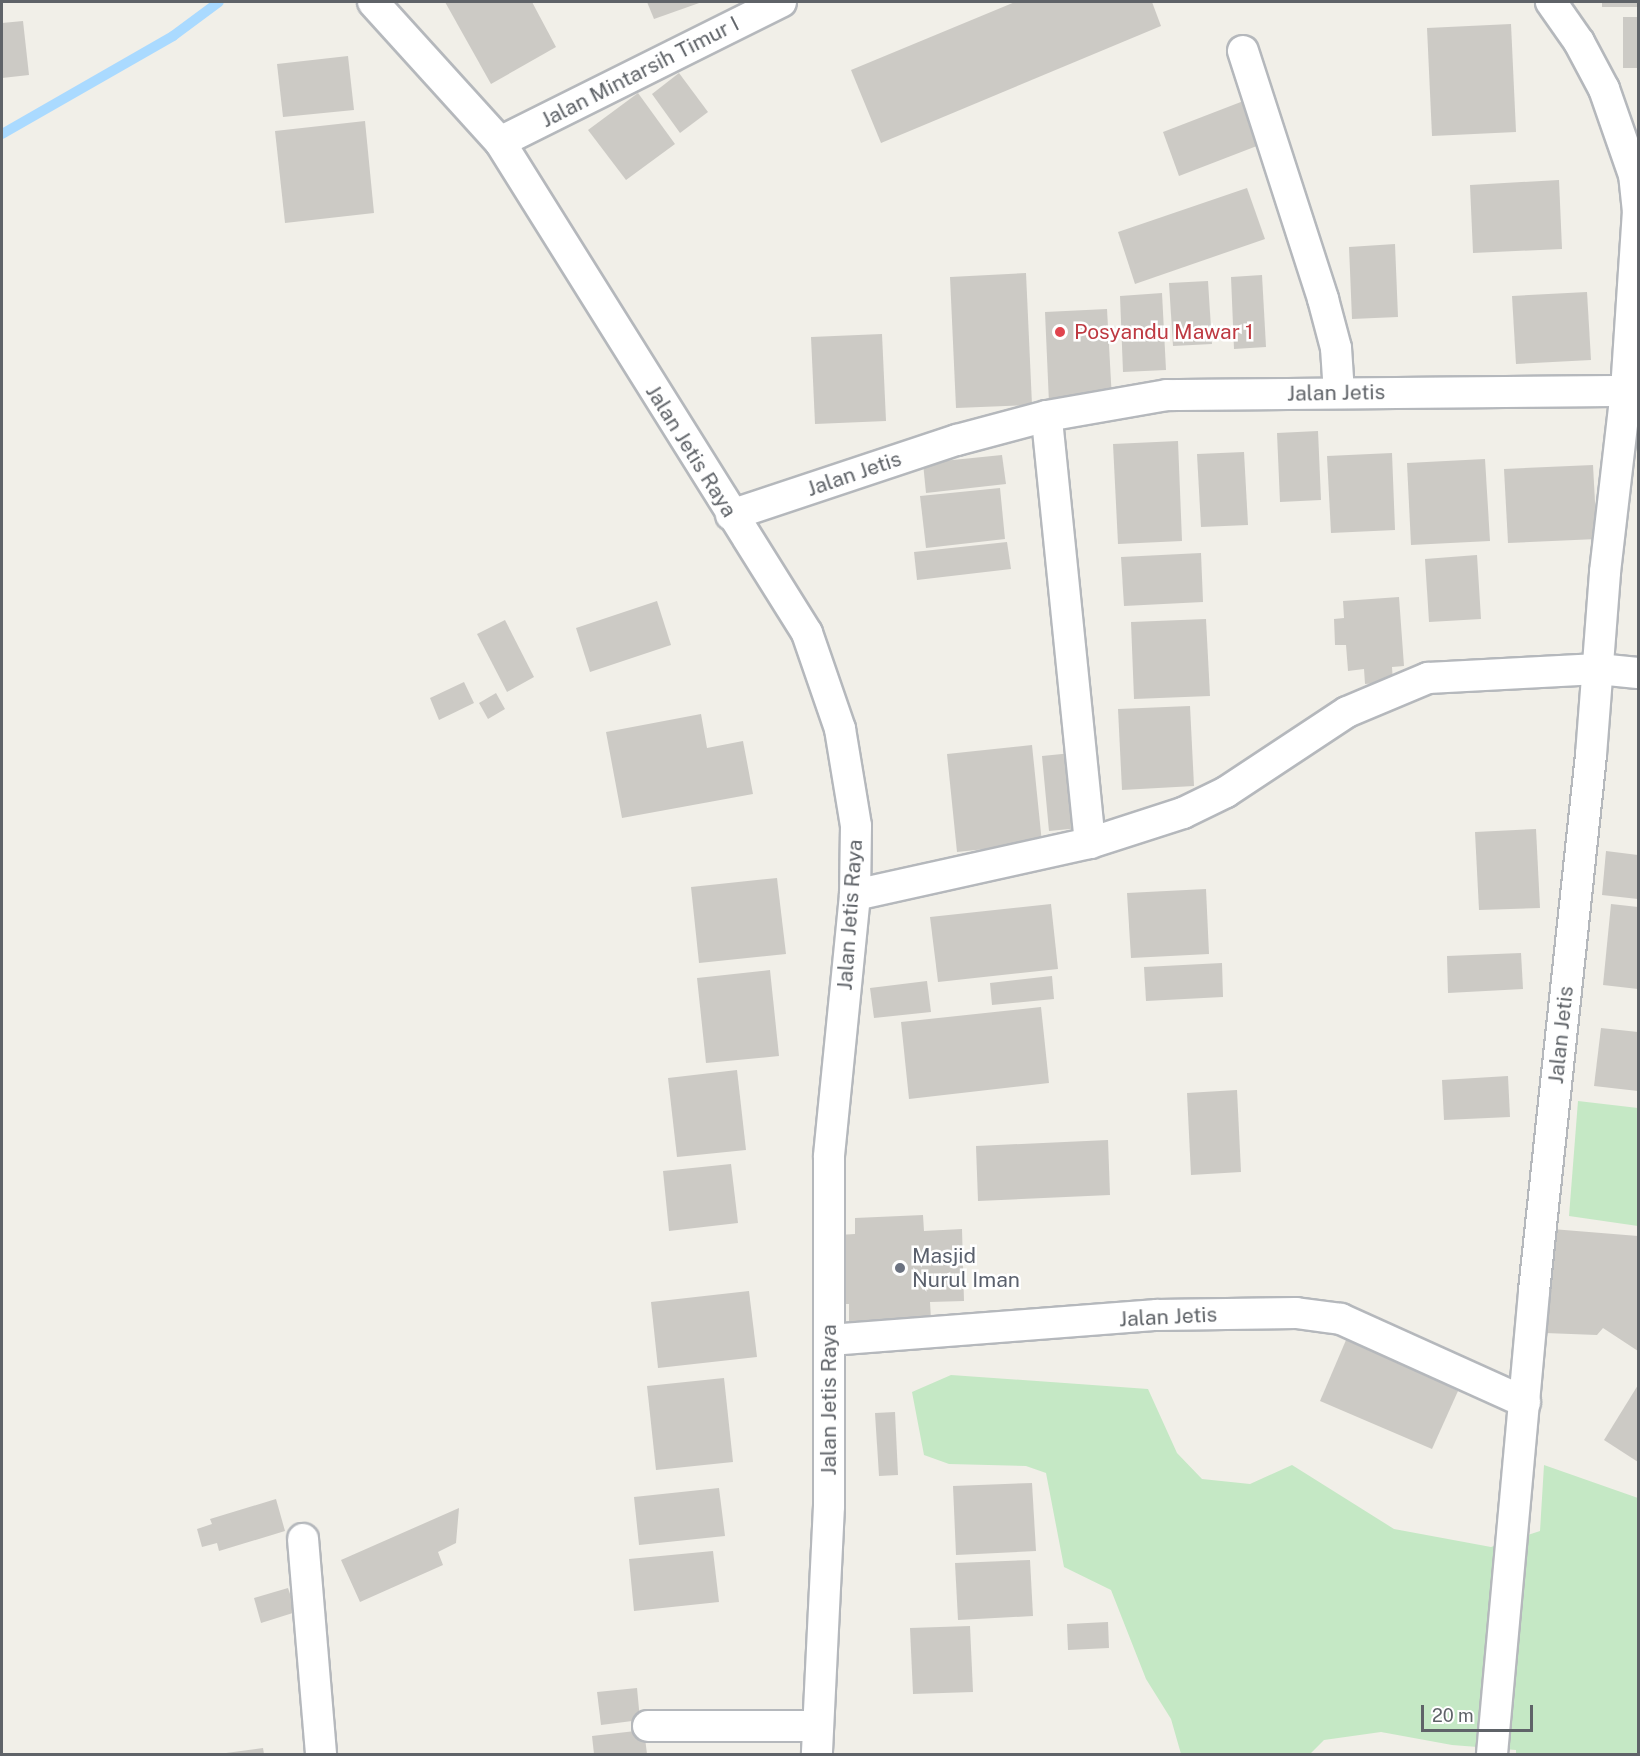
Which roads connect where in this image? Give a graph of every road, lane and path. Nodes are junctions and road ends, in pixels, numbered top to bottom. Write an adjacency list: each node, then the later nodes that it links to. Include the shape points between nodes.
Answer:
1 (373, 2): 5 (street, Jalan Jetis Raya)
2 (781, 2): 5 (street, Jalan Mintarsih Timur I)
3 (1551, 2): 6 (street, Jalan Jetis, via 1579,42 1604,89 1634,175 1638,212)
4 (1243, 51): 7 (street, via 1323,299 1336,348)
5 (500, 142): 9 (street, Jalan Jetis Raya)
6 (1626, 391): 7 (street, Jalan Jetis); 10 (street, Jalan Jetis)
7 (1339, 393): 8 (street, Jalan Jetis, via 1167,395)
8 (1047, 416): 9 (street, Jalan Jetis, via 957,440); 12 (street)
9 (731, 515): 13 (street, Jalan Jetis Raya, via 807,633 840,729 856,826)
10 (1598, 669): 11 (street); 12 (street, via 1428,678 1347,712 1226,792 1191,809); 15 (street, Jalan Jetis)
11 (1638, 673)
12 (1090, 843): 13 (street)
13 (855, 895): 14 (street, Jalan Jetis Raya, via 829,1157)
14 (830, 1340): 15 (street, Jalan Jetis, via 1157,1315 1296,1313 1341,1319); 18 (street, Jalan Jetis Raya, via 829,1506)
15 (1525, 1402): 20 (street, Jalan Jetis)
16 (303, 1539): 19 (street)
17 (648, 1726): 18 (street)
18 (816, 1740)
19 (321, 1755)
20 (1492, 1755)

